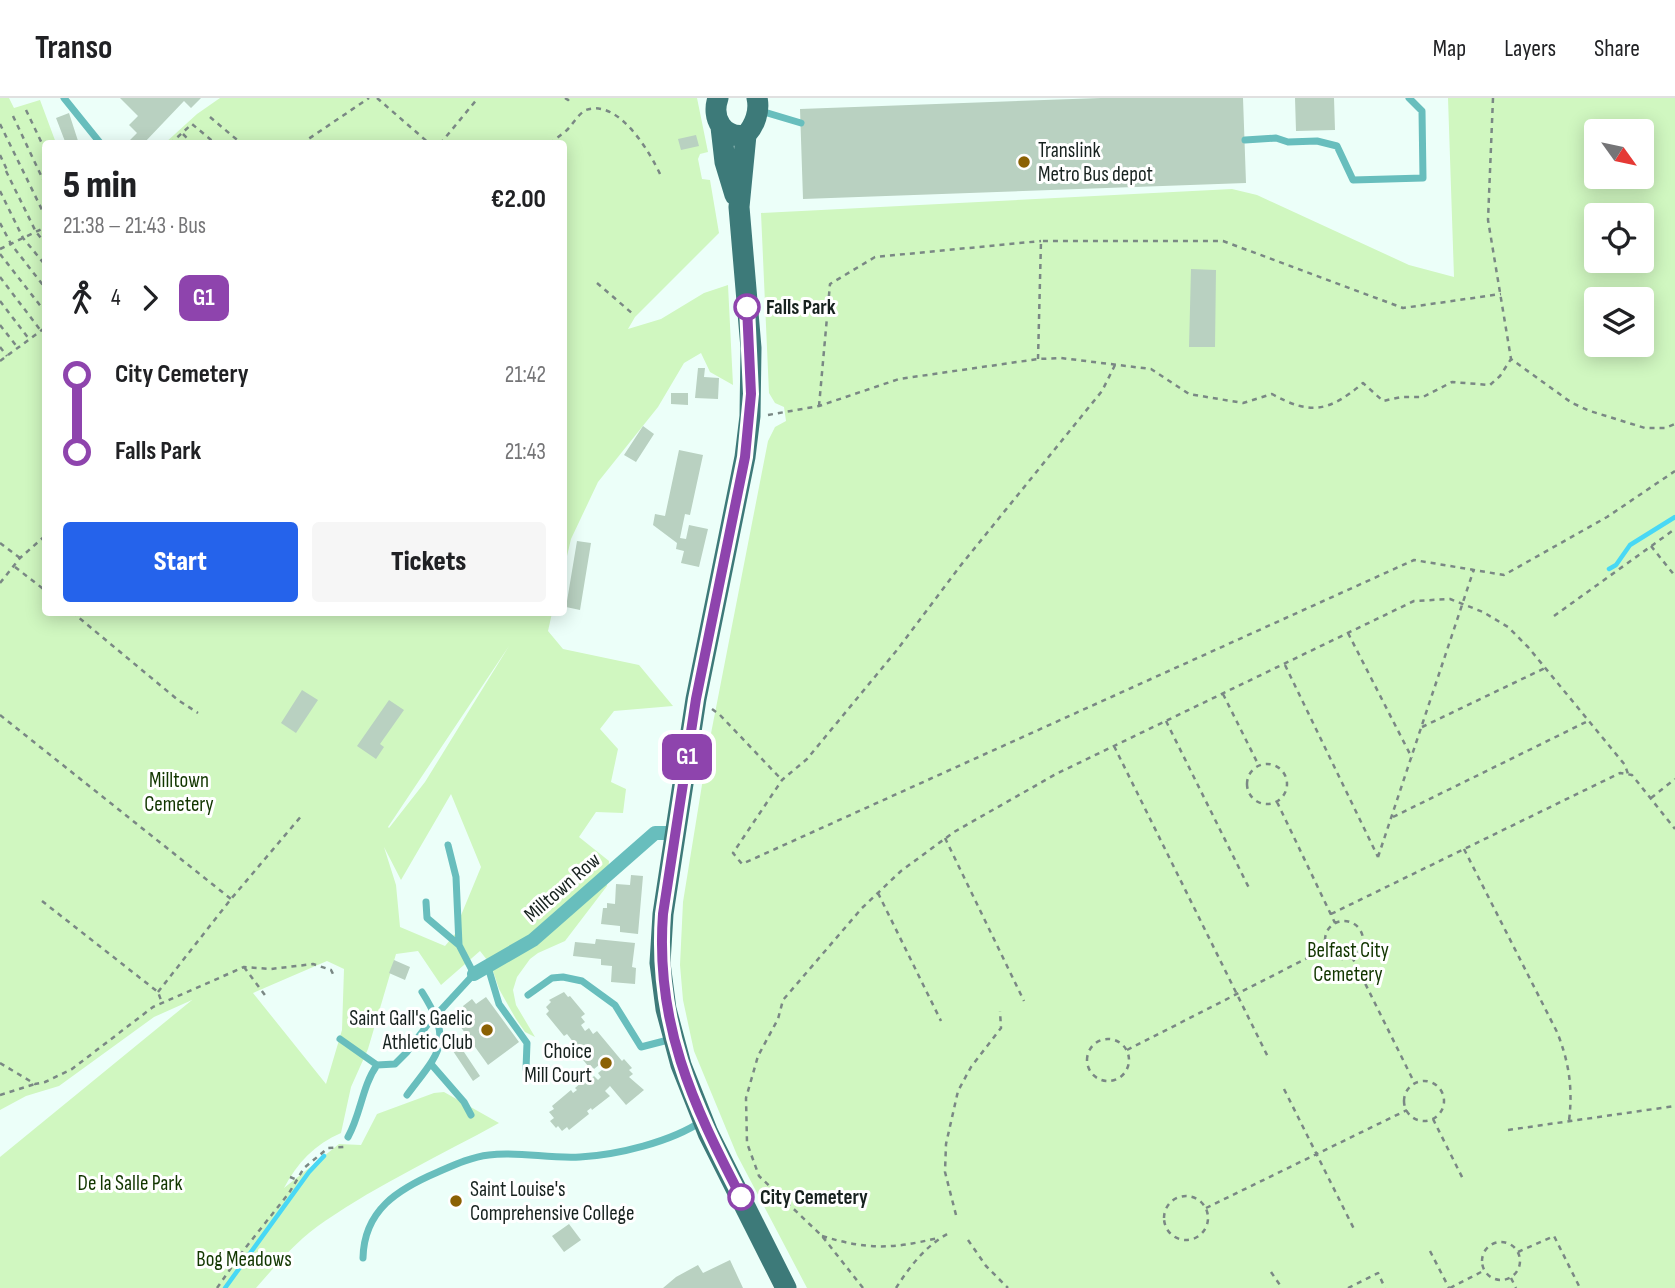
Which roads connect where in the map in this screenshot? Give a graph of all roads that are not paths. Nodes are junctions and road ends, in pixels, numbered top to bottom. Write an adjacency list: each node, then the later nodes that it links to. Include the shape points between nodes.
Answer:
1 (64, 98): 8 (lane)
2 (718, 98): 6 (main road)
3 (1409, 98): 9 (lane, via 1422,111 1423,178 1353,180 1337,146 1276,138)
4 (757, 104): 5 (lane); 7 (main road, via 754,123)
5 (801, 122)
6 (721, 127): 7 (main road, via 734,136); 10 (main road, via 727,171)
7 (746, 135): 10 (main road)
8 (98, 140)
9 (1245, 140)
10 (739, 207): 11 (main road, via 750,340 750,416)
11 (675, 834): 15 (street, Milltown Row, via 655,833 533,940); 20 (main road, via 660,944)
12 (448, 845): 14 (lane, via 456,877)
13 (426, 902): 14 (lane, via 427,918)
14 (459, 944): 16 (lane)
15 (487, 966): 16 (street, Milltown Row); 24 (lane, via 499,1004 527,1043)
16 (474, 974): 19 (lane)
17 (422, 992): 19 (lane)
18 (528, 995): 20 (lane, via 552,978 582,981 615,1005 641,1047)
19 (436, 1015): 22 (lane, via 442,1034); 23 (lane, via 395,1064)
20 (673, 1039): 27 (main road)
21 (340, 1040): 23 (lane)
22 (431, 1063): 25 (lane); 26 (lane)
23 (377, 1065): 28 (lane)
24 (526, 1069)
25 (407, 1095)
26 (471, 1115)
27 (703, 1121): 29 (lane, via 667,1138 607,1154 488,1155 464,1161 389,1198 375,1215 363,1243); 30 (main road)
28 (348, 1138)
29 (363, 1258)
30 (786, 1288)

